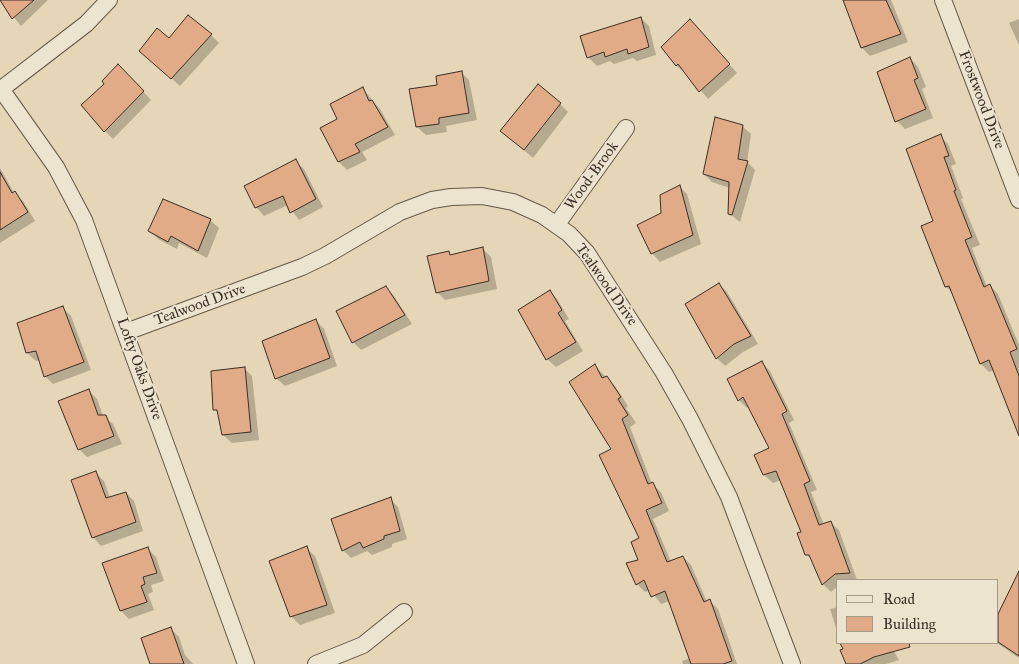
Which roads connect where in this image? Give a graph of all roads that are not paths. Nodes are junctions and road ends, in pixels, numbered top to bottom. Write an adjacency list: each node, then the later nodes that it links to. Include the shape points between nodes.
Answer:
1 (109, 0): 3 (street, via 86,24)
2 (943, 0): 5 (street, Frostwood Drive)
3 (0, 90): 7 (street, Lofty Oaks Drive, via 28,124 73,196)
4 (626, 128): 6 (street, Wood-Brook)
5 (1019, 200)
6 (557, 224): 7 (street, Tealwood Drive, via 528,208 498,199 466,196 432,200 400,212 341,248 302,267); 11 (street, Tealwood Drive, via 595,264 690,419 729,498)
7 (126, 332): 9 (street, Lofty Oaks Drive)
8 (404, 612): 10 (street, via 363,645)
9 (246, 664)
10 (316, 664)
11 (792, 664)

